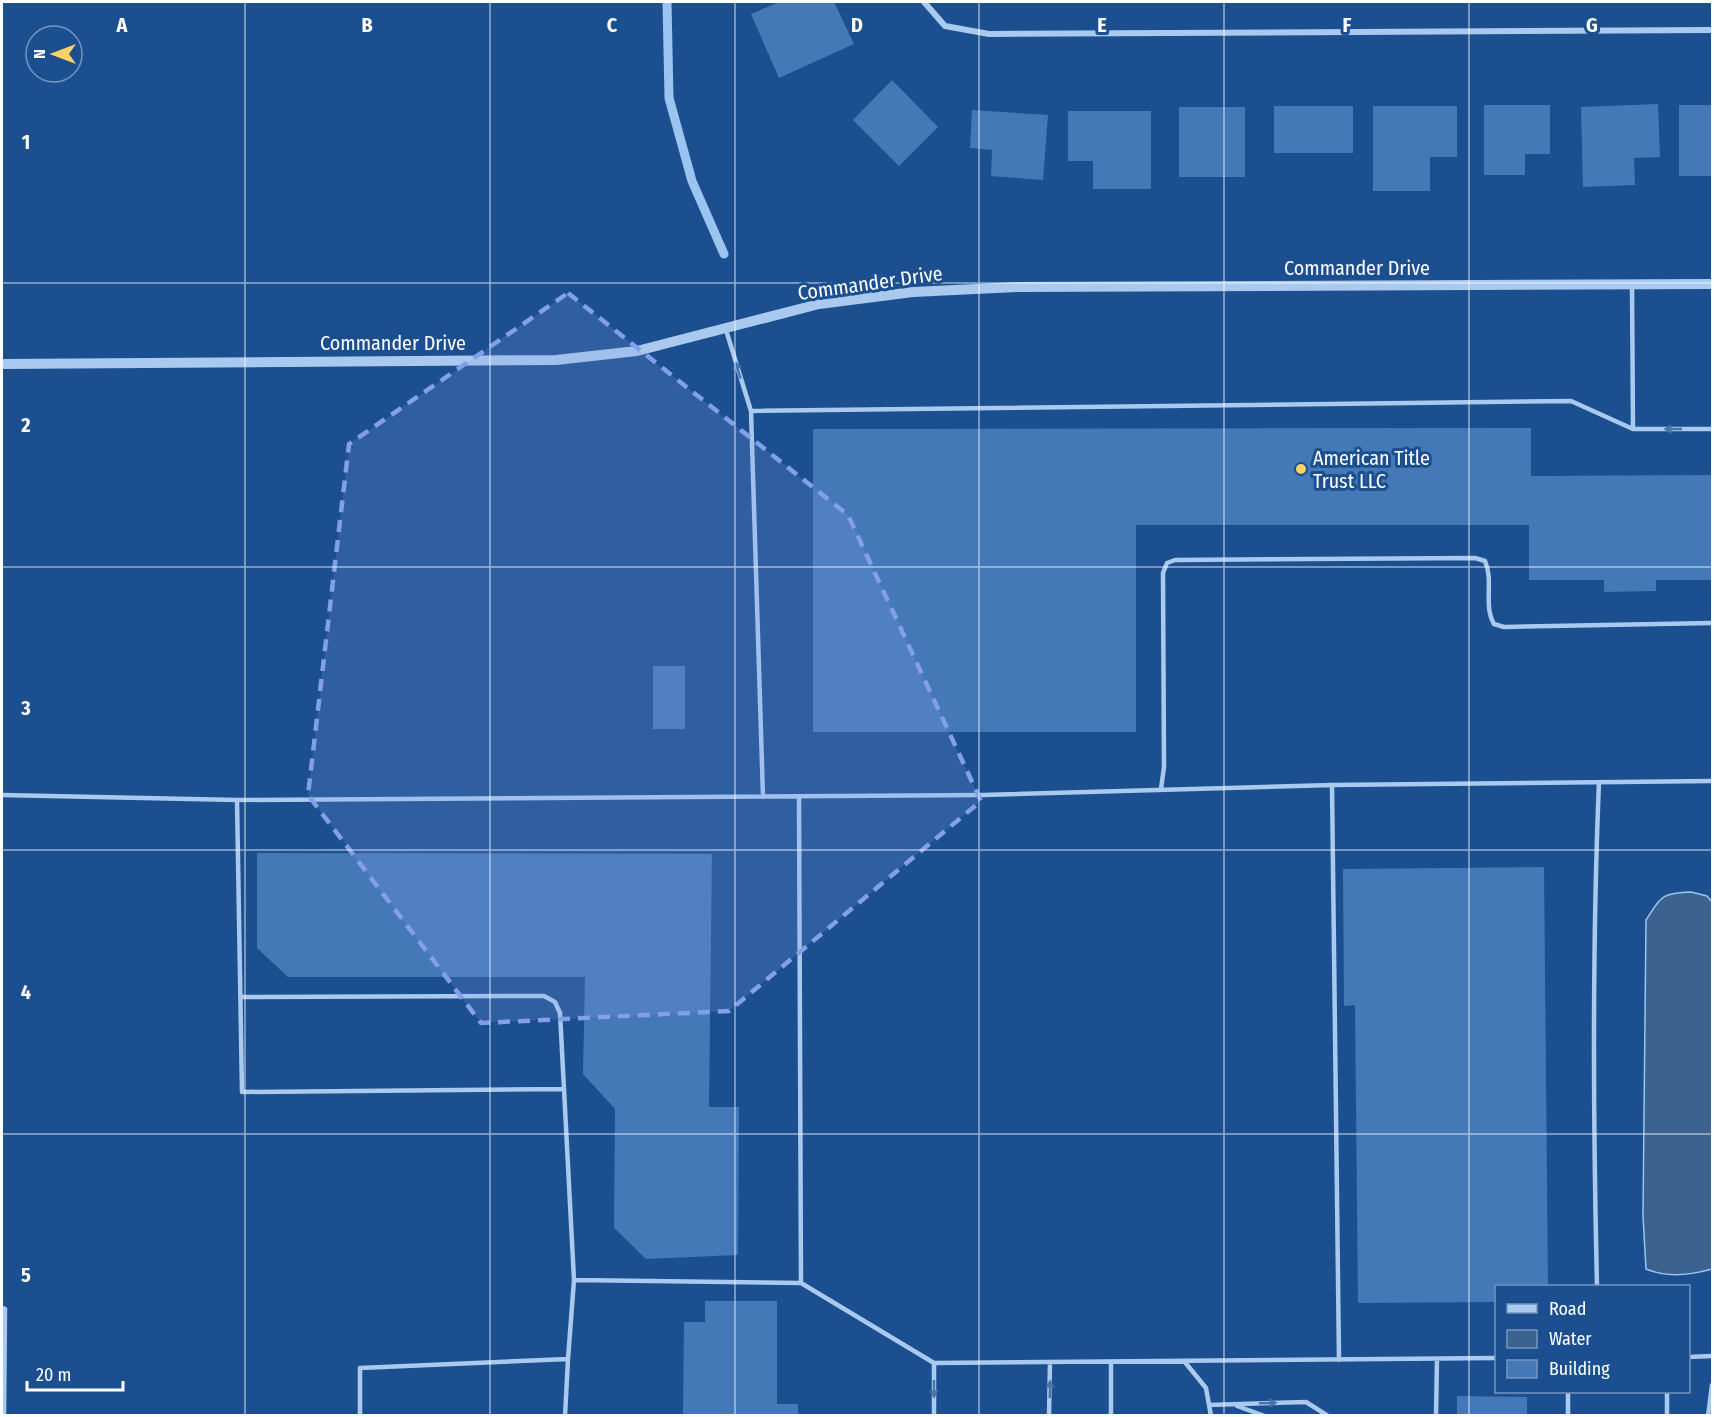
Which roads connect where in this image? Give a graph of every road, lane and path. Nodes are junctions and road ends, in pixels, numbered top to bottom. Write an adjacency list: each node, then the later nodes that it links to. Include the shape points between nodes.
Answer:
1 (924, 2): 2 (street, via 945,26 989,34)
2 (1713, 30)
3 (1713, 284): 4 (street, Commander Drive)
4 (1632, 285): 5 (street, Commander Drive, via 1017,287 913,292 819,304); 8 (lane)
5 (726, 329): 6 (street, Commander Drive, via 637,351 556,360); 7 (lane, one-way to 5)
6 (2, 364)
7 (751, 411): 8 (lane, via 1571,401); 16 (lane)
8 (1633, 429): 9 (lane, one-way to 8)
9 (1713, 429)
10 (1713, 623): 14 (lane, via 1504,627 1494,624 1490,616 1490,571 1485,561 1475,558 1175,560 1167,563 1163,573)
11 (1713, 781): 12 (lane)
12 (1599, 782): 13 (lane); 23 (lane, via 1593,1112)
13 (1332, 785): 14 (lane); 30 (lane)
14 (1161, 789): 17 (lane)
15 (2, 795): 18 (lane)
16 (763, 797): 17 (lane); 18 (lane)
17 (799, 797): 22 (lane)
18 (237, 800): 19 (lane)
19 (241, 997): 20 (lane, via 544,996 555,1002 560,1013); 20 (lane, via 242,1092)
20 (564, 1089): 21 (lane)
21 (574, 1280): 22 (lane); 28 (lane)
22 (801, 1283): 34 (lane)
23 (1597, 1285)
24 (2, 1308): 40 (lane)
25 (1713, 1356): 26 (lane)
26 (1690, 1357)
27 (1495, 1358): 29 (lane)
28 (568, 1359): 41 (lane, via 360,1368); 42 (lane)
29 (1437, 1359): 30 (lane); 49 (lane)
30 (1338, 1360): 31 (lane)
31 (1184, 1361): 33 (lane); 39 (lane, via 1206,1388)
32 (1050, 1362): 33 (lane); 34 (lane); 44 (lane, one-way to 32)
33 (1111, 1362): 45 (lane)
34 (934, 1363): 43 (lane, one-way to 43)
35 (1713, 1385): 52 (lane)
36 (1568, 1393): 50 (lane)
37 (1667, 1393): 51 (lane)
38 (1232, 1404): 39 (lane); 47 (lane); 48 (lane, one-way to 48, via 1306,1402)
39 (1209, 1405): 46 (lane)
40 (4, 1416)
41 (360, 1416)
42 (565, 1416)
43 (934, 1416)
44 (1049, 1416)
45 (1111, 1416)
46 (1211, 1416)
47 (1265, 1416)
48 (1328, 1416)
49 (1436, 1416)
50 (1569, 1416)
51 (1667, 1416)
52 (1708, 1416)

